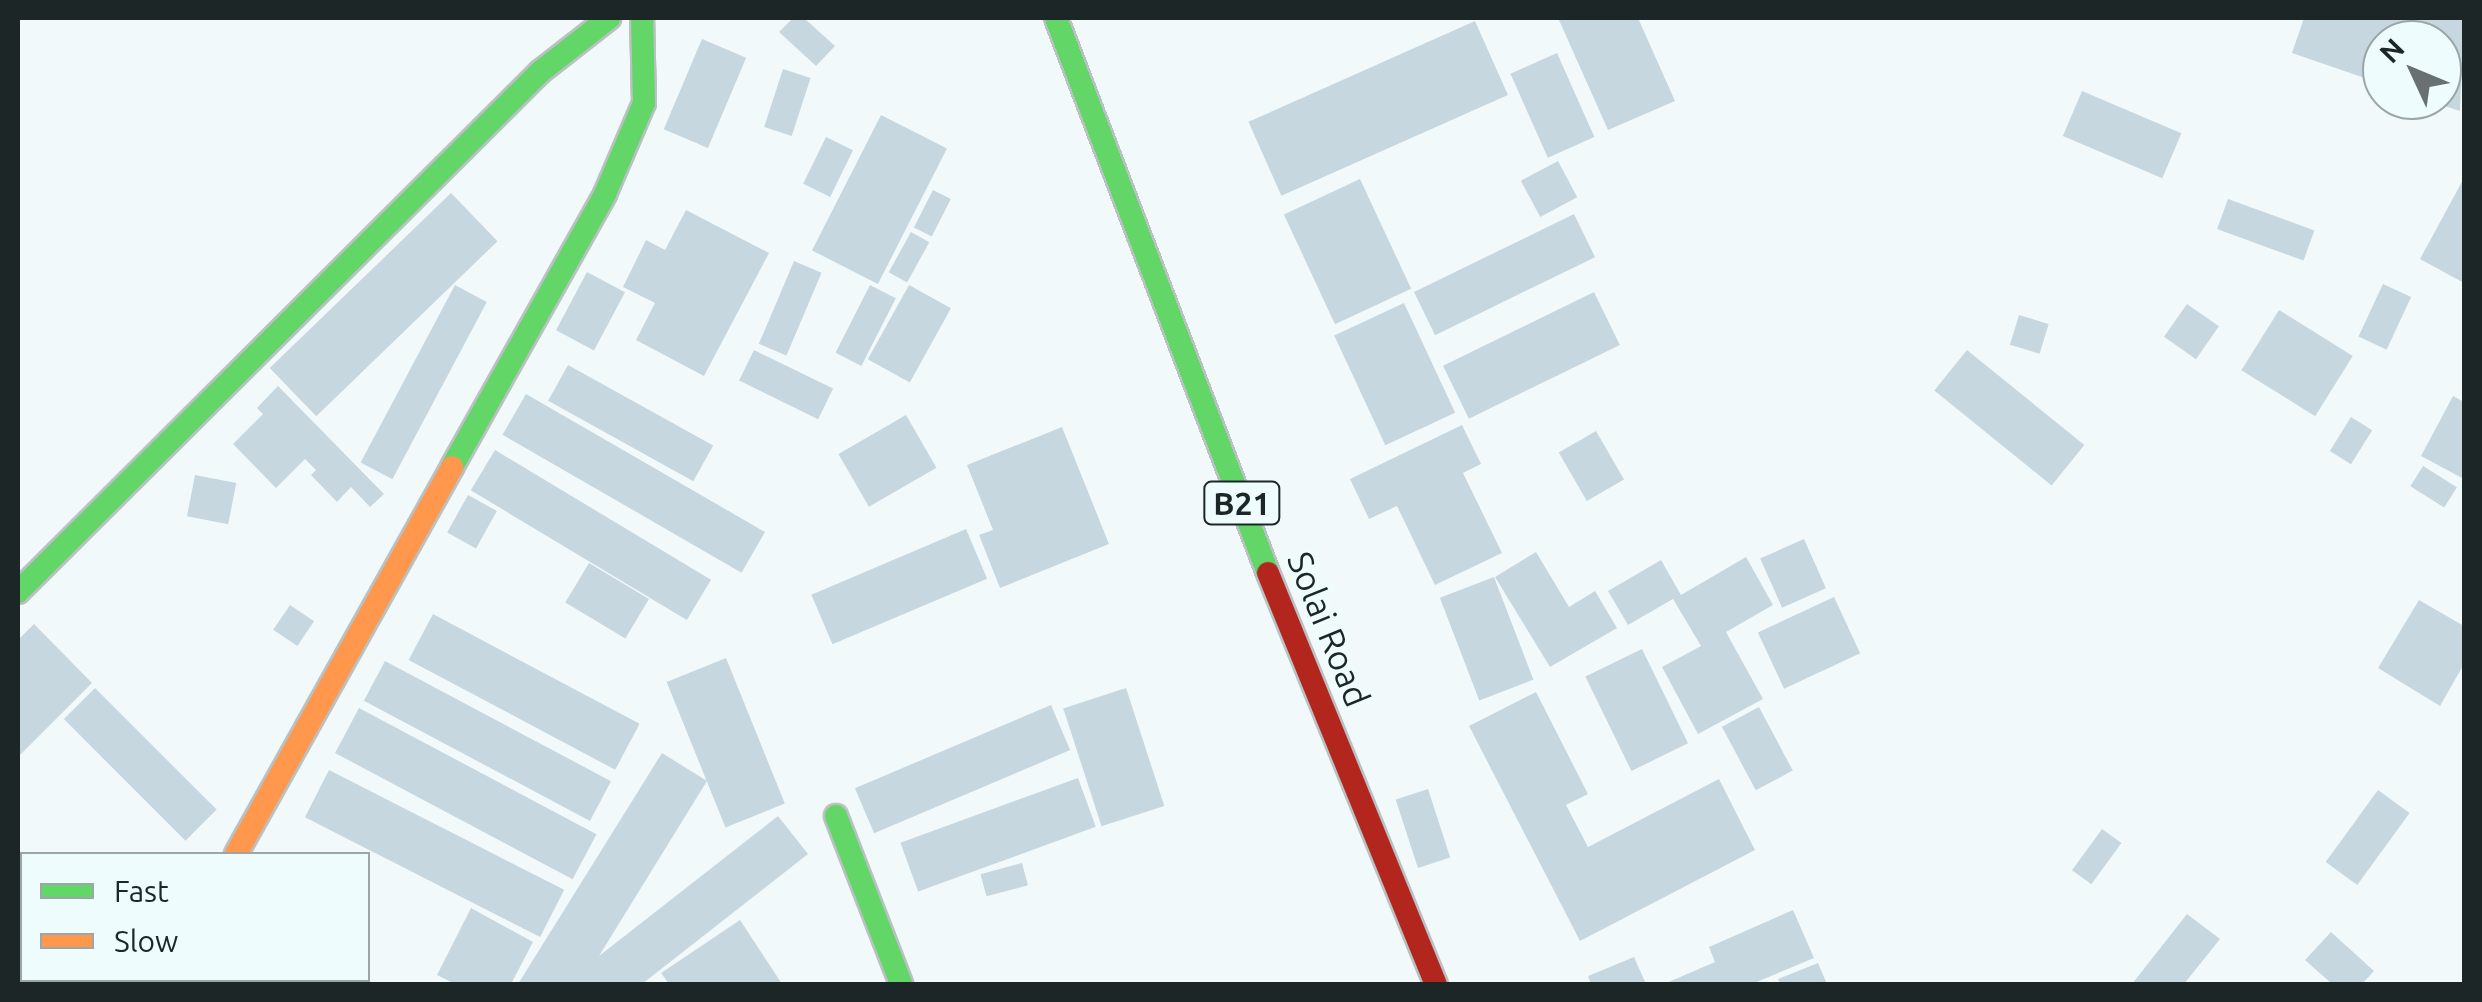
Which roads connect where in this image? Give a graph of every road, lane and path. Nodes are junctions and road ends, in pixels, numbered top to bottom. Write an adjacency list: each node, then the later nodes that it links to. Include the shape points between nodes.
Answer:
1 (609, 18): 4 (main road, via 540,72)
2 (642, 18): 6 (main road, via 644,103 605,194)
3 (1056, 18): 8 (main road, Solai Road / B21, via 1292,634)
4 (18, 592)
5 (836, 816): 7 (main road)
6 (237, 852)
7 (901, 984)
8 (1436, 984)

